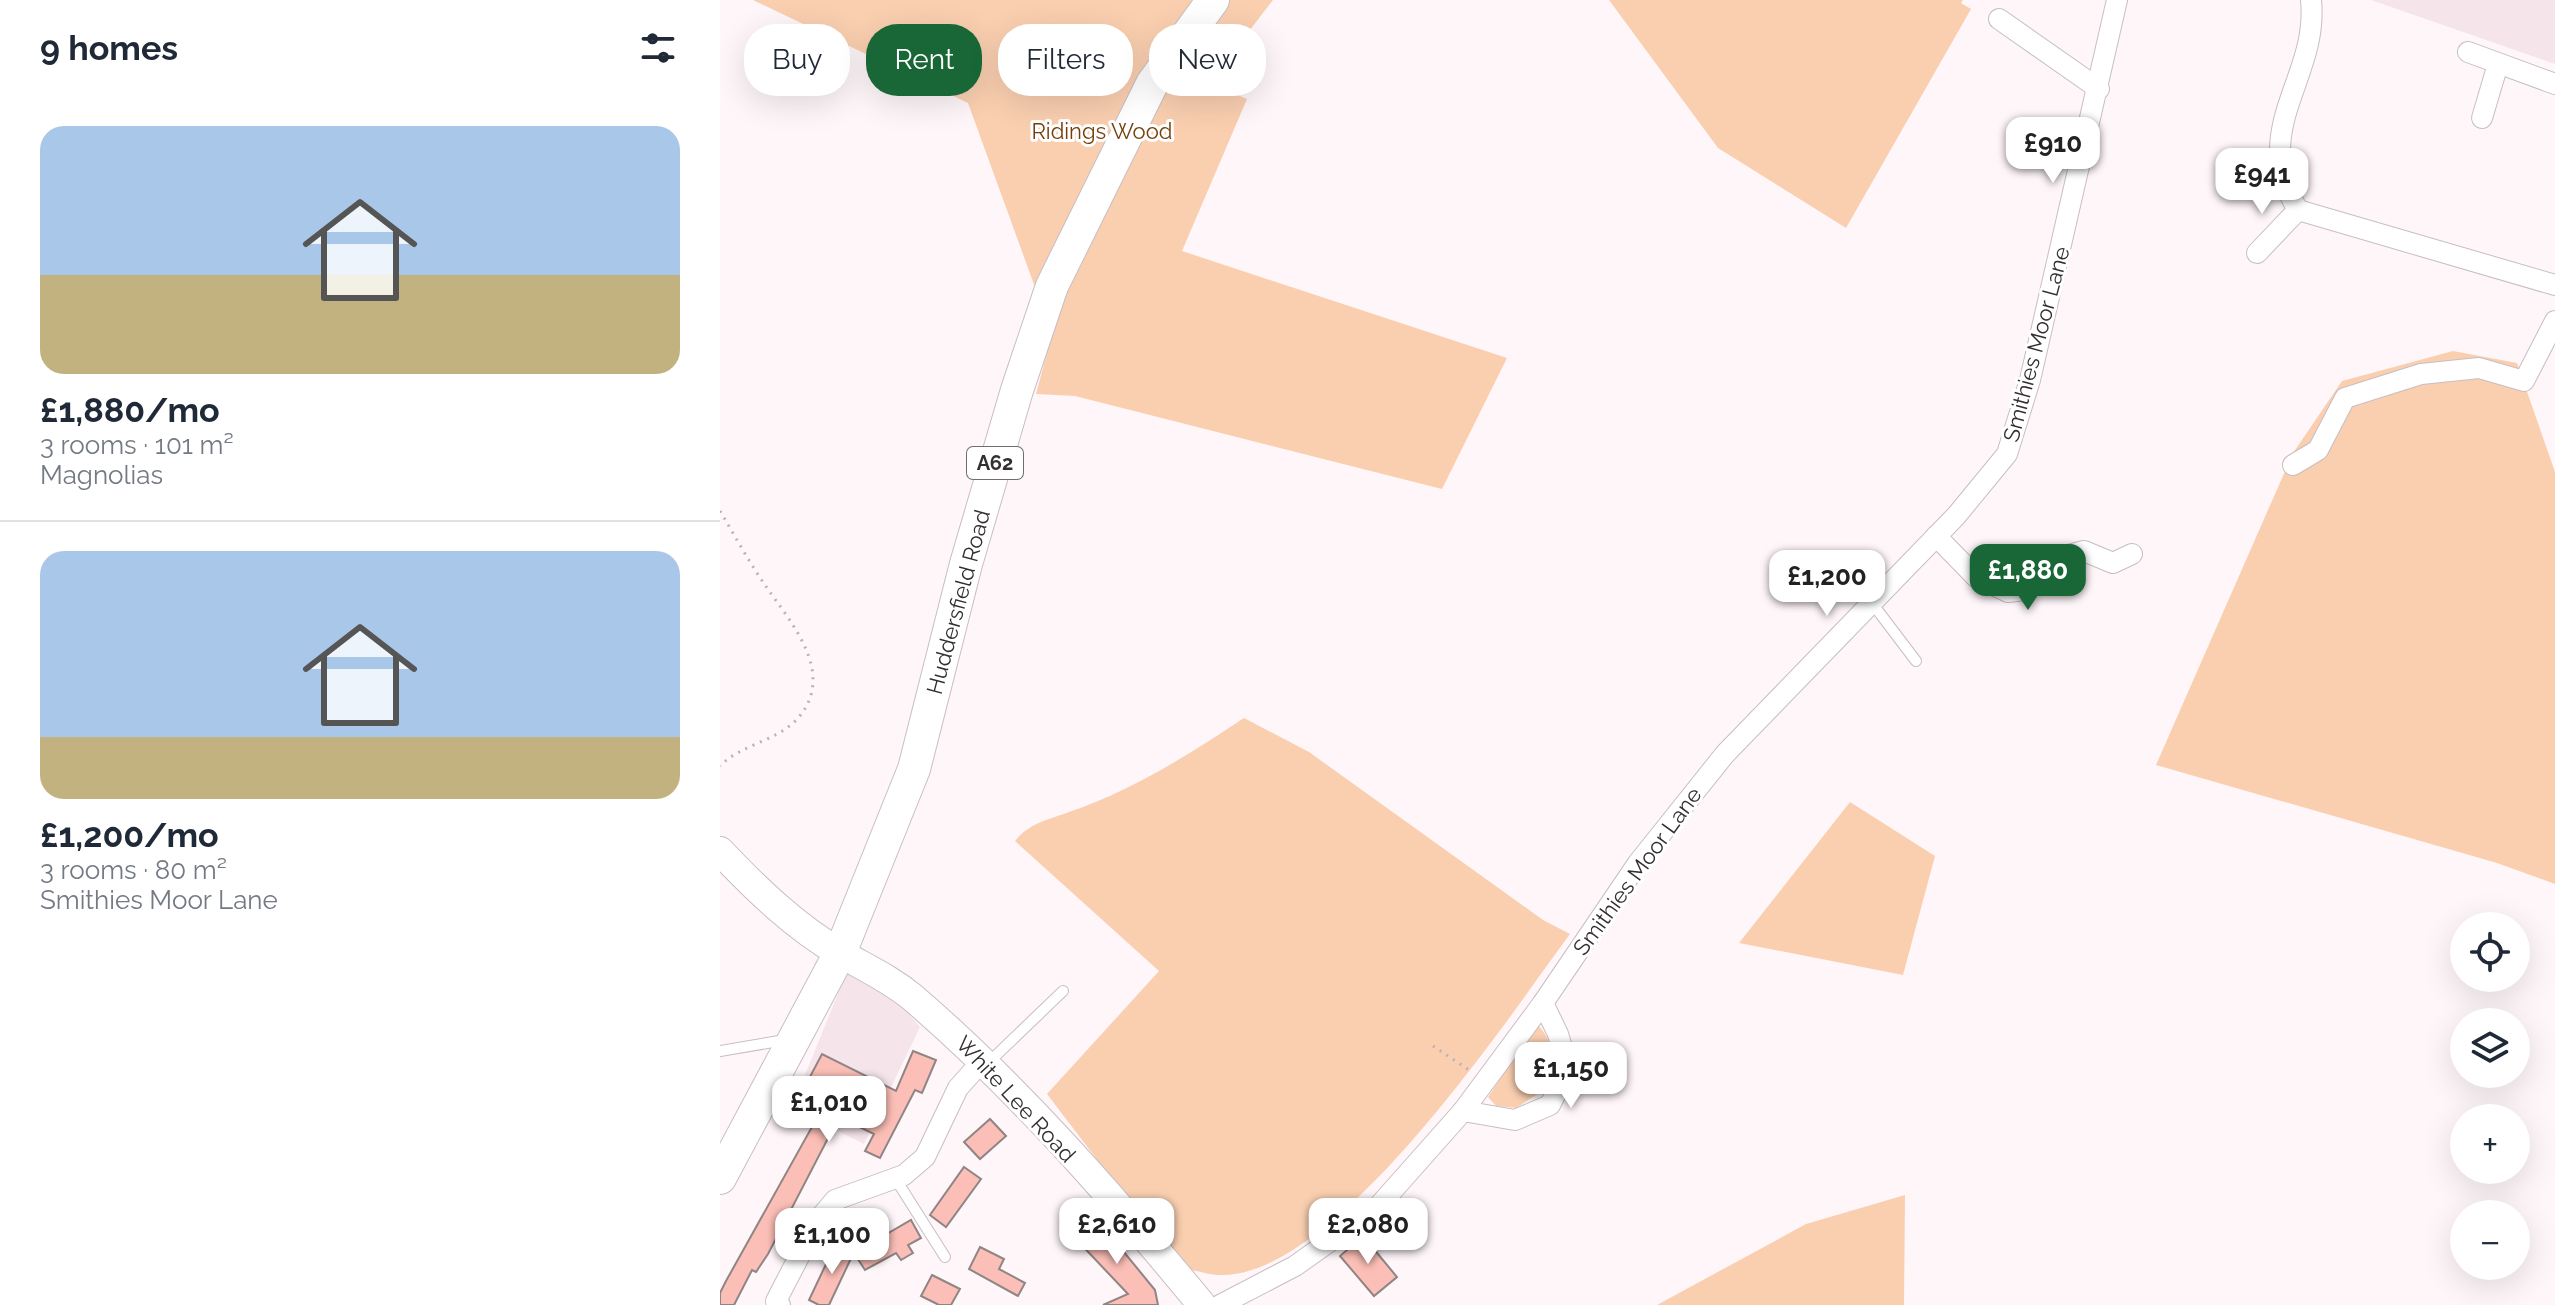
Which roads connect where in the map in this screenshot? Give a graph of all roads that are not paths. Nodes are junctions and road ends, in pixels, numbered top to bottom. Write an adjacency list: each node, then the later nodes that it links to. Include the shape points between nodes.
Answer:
1 (1213, 0): 20 (main road, Huddersfield Road / A62, via 1152,84 1052,286 966,564 914,769)
2 (2117, 0): 8 (street, Smithies Moor Lane)
3 (2311, 0): 10 (street, via 2313,19 2303,61 2280,127 2287,193)
4 (1999, 19): 8 (street)
5 (2468, 52): 6 (street)
6 (2498, 64): 7 (street); 9 (street)
7 (2555, 84)
8 (2099, 89): 15 (street, Smithies Moor Lane, via 2030,380 2007,454)
9 (2482, 118)
10 (2298, 210): 11 (street); 12 (street)
11 (2257, 253)
12 (2555, 285)
13 (2555, 321): 14 (street, via 2524,381 2479,368 2421,374 2345,398 2318,450)
14 (2293, 465)
15 (1936, 536): 16 (street, via 1976,577 2008,592 2025,590 2065,556 2084,551 2113,563); 17 (street, Smithies Moor Lane)
16 (2132, 554)
17 (1872, 603): 18 (lane); 22 (street, Smithies Moor Lane, via 1725,754 1638,863)
18 (1916, 661)
19 (720, 851): 20 (main road, White Lee Road, via 761,895)
20 (840, 953): 23 (main road, A62); 25 (main road, White Lee Road, via 907,993)
21 (1063, 991): 25 (lane)
22 (1543, 1003): 26 (street, Smithies Moor Lane); 26 (street, via 1568,1069 1550,1105 1515,1120)
23 (795, 1038): 24 (lane); 27 (main road, A62)
24 (720, 1051)
25 (986, 1061): 28 (street, via 958,1088 925,1157); 31 (main road, White Lee Road)
26 (1463, 1111): 32 (street, Smithies Moor Lane, via 1377,1208 1295,1266)
27 (720, 1178)
28 (895, 1178): 29 (lane); 30 (street, via 835,1200 818,1220)
29 (945, 1257)
30 (773, 1301)
31 (1202, 1305)
32 (1220, 1305)

